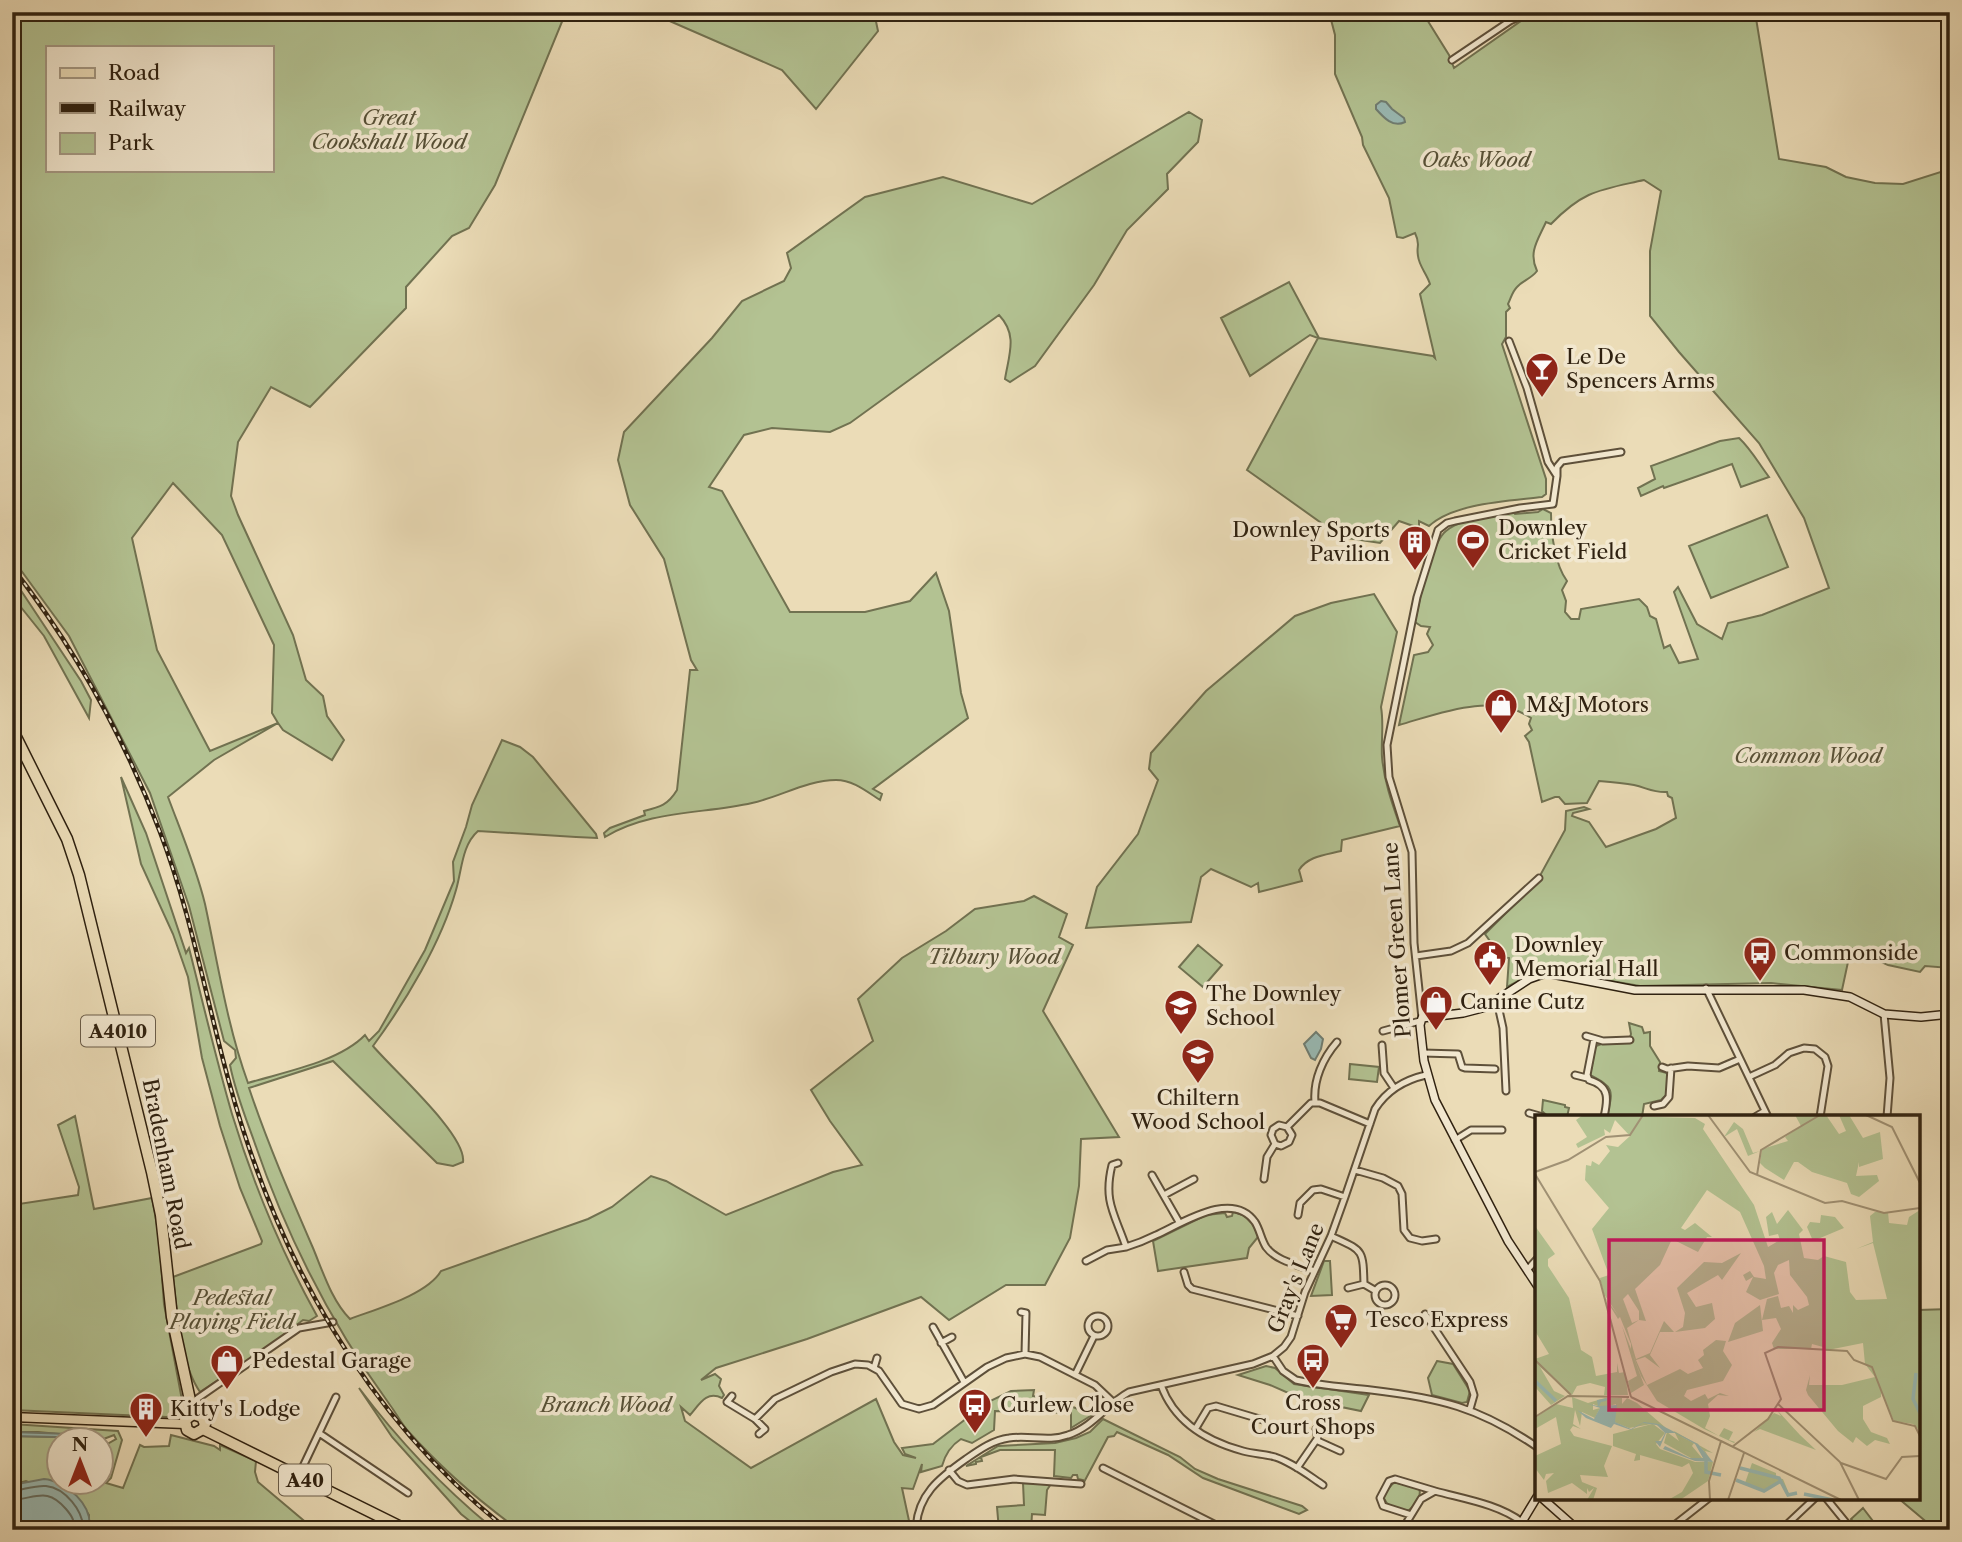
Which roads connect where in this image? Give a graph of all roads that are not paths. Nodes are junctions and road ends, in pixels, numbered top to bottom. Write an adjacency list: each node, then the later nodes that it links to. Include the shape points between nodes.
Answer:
1 (1530, 12): 2 (street)
2 (1452, 61)
3 (1509, 341): 5 (street, via 1549,467)
4 (1621, 452): 5 (street, via 1562,461)
5 (1557, 476): 8 (street, Plomer Green Lane, via 1553,504 1441,527 1420,588 1387,745 1389,778 1412,852)
6 (12, 729): 83 (highway, Bradenham Road / A4010, via 79,875 152,1172 172,1317)
7 (1539, 878): 8 (street, via 1468,943)
8 (1416, 957): 13 (street, Plomer Green Lane)
9 (1706, 988): 10 (street, via 1635,989 1543,974); 11 (street, via 1804,990 1850,997); 21 (street)
10 (1497, 1001): 13 (street, via 1463,1013); 30 (street)
11 (1884, 1014): 12 (street); 38 (street, via 1890,1078)
12 (1950, 1014)
13 (1421, 1019): 14 (street); 20 (street, Plomer Green Lane)
14 (1383, 1031)
15 (1586, 1036): 16 (street)
16 (1594, 1039): 17 (street); 28 (street)
17 (1630, 1041)
18 (1337, 1042): 31 (street, via 1321,1068)
19 (1382, 1045): 29 (street, via 1384,1073)
20 (1423, 1053): 24 (street, via 1453,1052 1465,1068); 25 (street, Plomer Green Lane)
21 (1740, 1059): 23 (street, via 1718,1068); 27 (street)
22 (1662, 1067): 23 (street)
23 (1671, 1068): 32 (street, via 1670,1097)
24 (1495, 1069)
25 (1426, 1075): 29 (street); 42 (street, Plomer Green Lane)
26 (1575, 1075): 28 (street)
27 (1749, 1077): 34 (street); 37 (street, via 1789,1053 1815,1049 1828,1066)
28 (1587, 1078): 36 (street, via 1606,1092)
29 (1394, 1088): 40 (street, Gray's Lane, via 1380,1101)
30 (1506, 1091)
31 (1315, 1102): 40 (street); 41 (street)
32 (1654, 1106)
33 (1529, 1113): 35 (street)
34 (1767, 1114)
35 (1536, 1115)
36 (1604, 1115)
37 (1820, 1115)
38 (1887, 1115)
39 (1497, 1122): 42 (street, via 1500,1130 1471,1130)
40 (1370, 1124): 45 (street, Gray's Lane)
41 (1287, 1127): 43 (street, via 1292,1135 1289,1142); 43 (street, via 1279,1125 1272,1131)
42 (1455, 1140): 58 (street, Plomer Green Lane, via 1518,1259)
43 (1276, 1144): 48 (street, via 1267,1157)
44 (1113, 1164): 55 (street, via 1107,1208)
45 (1355, 1170): 50 (street, Gray's Lane); 54 (street, via 1398,1186 1404,1230 1410,1238)
46 (1152, 1175): 49 (street)
47 (1194, 1179): 49 (street)
48 (1264, 1179)
49 (1164, 1195): 52 (street)
50 (1345, 1197): 51 (street, via 1313,1190 1303,1198); 53 (street, Gray's Lane)
51 (1298, 1214)
52 (1180, 1222): 55 (street); 59 (street, via 1213,1210 1243,1212 1254,1220 1272,1253)
53 (1331, 1236): 59 (street, Gray's Lane); 62 (street, via 1362,1254)
54 (1436, 1239)
55 (1126, 1247): 57 (street, via 1107,1250)
56 (1535, 1261): 58 (street)
57 (1086, 1262)
58 (1528, 1269): 61 (street, Plomer Green Lane)
59 (1314, 1271): 67 (street, Gray's Lane)
60 (1184, 1272): 67 (street, via 1192,1289)
61 (1535, 1281)
62 (1364, 1284): 63 (street); 64 (street)
63 (1348, 1288)
64 (1376, 1291)
65 (1021, 1312): 73 (street, via 1026,1313)
66 (1426, 1314): 84 (street, via 1470,1382 1474,1395)
67 (1298, 1316): 74 (street, Gray's Lane, via 1287,1342)
68 (333, 1322): 83 (street, via 299,1328)
69 (933, 1328): 72 (street)
70 (1094, 1336): 77 (street)
71 (952, 1337): 72 (street)
72 (941, 1343): 78 (street)
73 (1025, 1354): 77 (street); 78 (street, via 997,1362)
74 (1273, 1356): 79 (street, Gray's Lane); 84 (street, via 1296,1380 1414,1396)
75 (877, 1358): 76 (street)
76 (874, 1368): 78 (street, via 902,1404 913,1409 933,1405); 86 (street, via 855,1364 831,1371 775,1399)
77 (1075, 1375): 82 (street, via 1101,1389)
78 (964, 1382)
79 (1161, 1385): 82 (street, Gray's Lane, via 1129,1392); 90 (street, via 1178,1416)
80 (336, 1396): 92 (street)
81 (732, 1396): 86 (street, via 727,1402)
82 (1113, 1402): 99 (street, Gray's Lane, via 1090,1424 1068,1435 998,1441)
83 (192, 1408): 88 (highway); 89 (highway, A40, via 204,1420)
84 (1470, 1409): 95 (street)
85 (12, 1416): 88 (main road, A40)
86 (755, 1419): 93 (street, via 765,1429)
87 (1263, 1420): 90 (street, via 1211,1406)
88 (185, 1424): 89 (highway, A40, via 194,1434)
89 (203, 1429): 100 (highway, A40)
90 (1196, 1429): 98 (street, via 1223,1444)
91 (1316, 1429): 94 (street)
92 (320, 1433): 100 (street); 104 (street)
93 (759, 1434)
94 (1317, 1439): 96 (street); 98 (street)
95 (1535, 1446)
96 (1340, 1451)
97 (1103, 1468): 114 (street)
98 (1297, 1468): 102 (street)
99 (949, 1470): 101 (street, via 967,1485 1014,1479); 113 (street, Gray's Lane, via 923,1498)
100 (298, 1477): 112 (highway, A40)
101 (1077, 1481)
102 (1323, 1485)
103 (1435, 1491): 110 (street, via 1421,1499); 110 (street, via 1389,1481 1380,1498 1383,1506); 111 (street, via 1500,1510)
104 (408, 1493)
105 (1535, 1500): 111 (street)
106 (1544, 1500): 116 (street)
107 (1706, 1500): 117 (street)
108 (1813, 1500): 118 (street)
109 (1828, 1500): 119 (street)
110 (1411, 1515): 115 (street)
111 (1519, 1526)
112 (407, 1530)
113 (916, 1530)
114 (1226, 1530)
115 (1402, 1530)
116 (1578, 1530)
117 (1668, 1530)
118 (1781, 1530)
119 (1852, 1530)

